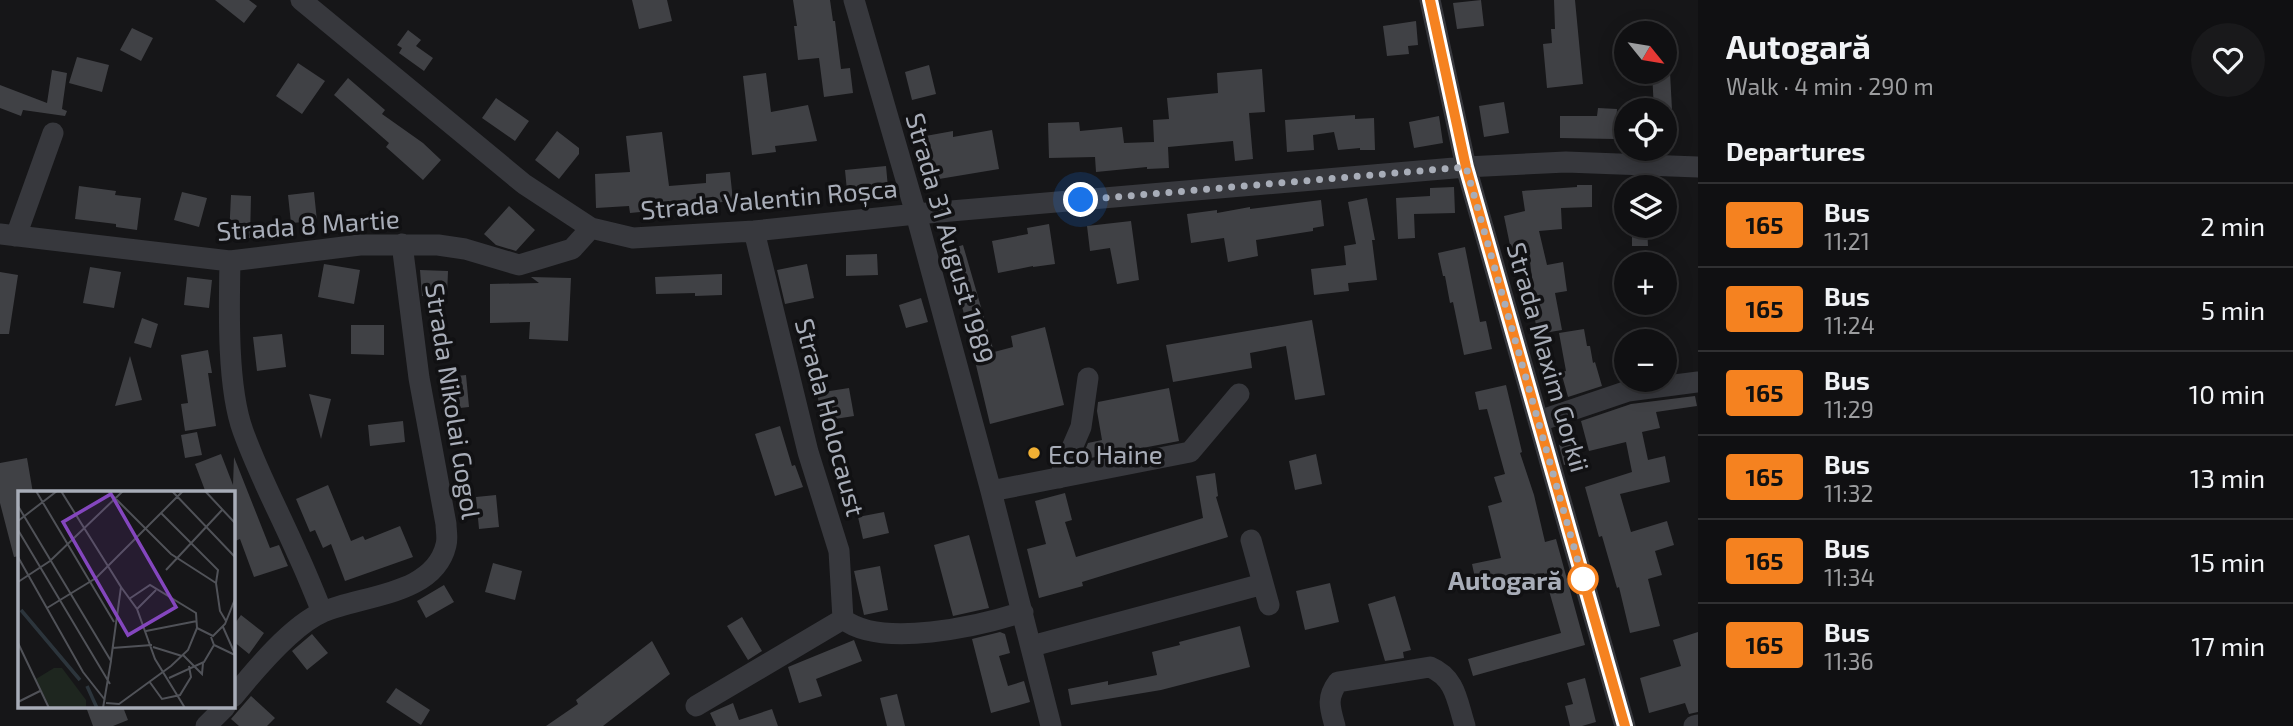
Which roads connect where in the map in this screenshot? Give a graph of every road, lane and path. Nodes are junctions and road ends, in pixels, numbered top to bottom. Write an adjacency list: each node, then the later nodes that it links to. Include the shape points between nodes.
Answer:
1 (301, 0): 8 (street, Strada Valentin Roșca, via 524,184)
2 (855, 0): 7 (street, Strada 31 August 1989)
3 (1430, 0): 5 (street, Strada Maxim Gorkii)
4 (53, 133): 10 (street, Strada 8 Martie)
5 (1466, 167): 6 (street, Strada Valentin Roșca, via 1566,162); 7 (street, Strada Valentin Roșca); 16 (street, Strada Maxim Gorkii)
6 (1698, 167)
7 (916, 214): 9 (street, Strada Valentin Roșca); 18 (street, Strada 31 August 1989)
8 (591, 228): 9 (street, Strada Valentin Roșca, via 634,238); 11 (street, Strada 8 Martie, via 572,250 519,265 466,249)
9 (754, 231): 24 (street, Strada Holocaust, via 808,452 839,551)
10 (8, 235): 12 (street, Strada 8 Martie)
11 (402, 244): 12 (street, Strada 8 Martie, via 360,244); 22 (street, Strada Nikolai Gogol, via 447,543 442,559 407,587)
12 (230, 261): 22 (street, via 233,377 242,430)
13 (1087, 378): 17 (street, via 1082,427)
14 (1698, 382): 16 (street, via 1628,391)
15 (1239, 394): 17 (street, via 1189,452)
16 (1538, 421): 33 (street, Strada Maxim Gorkii)
17 (1059, 478): 18 (street)
18 (991, 491): 23 (street, Strada 31 August 1989)
19 (1251, 540): 20 (street)
20 (1262, 583): 21 (street); 25 (street)
21 (1269, 605)
22 (322, 612): 26 (street, Strada Nikolai Gogol, via 256,668)
23 (1023, 612): 24 (street, via 989,623 901,635 852,627); 25 (street, Strada 31 August 1989)
24 (843, 619): 27 (street)
25 (1032, 646): 30 (street, Strada 31 August 1989)
26 (234, 696)
27 (696, 706)
28 (224, 708): 29 (street)
29 (206, 726)
30 (1051, 726)
31 (1335, 726): 32 (street, via 1329,707 1331,691 1338,682 1430,667 1452,684)
32 (1465, 726)
33 (1625, 726)

